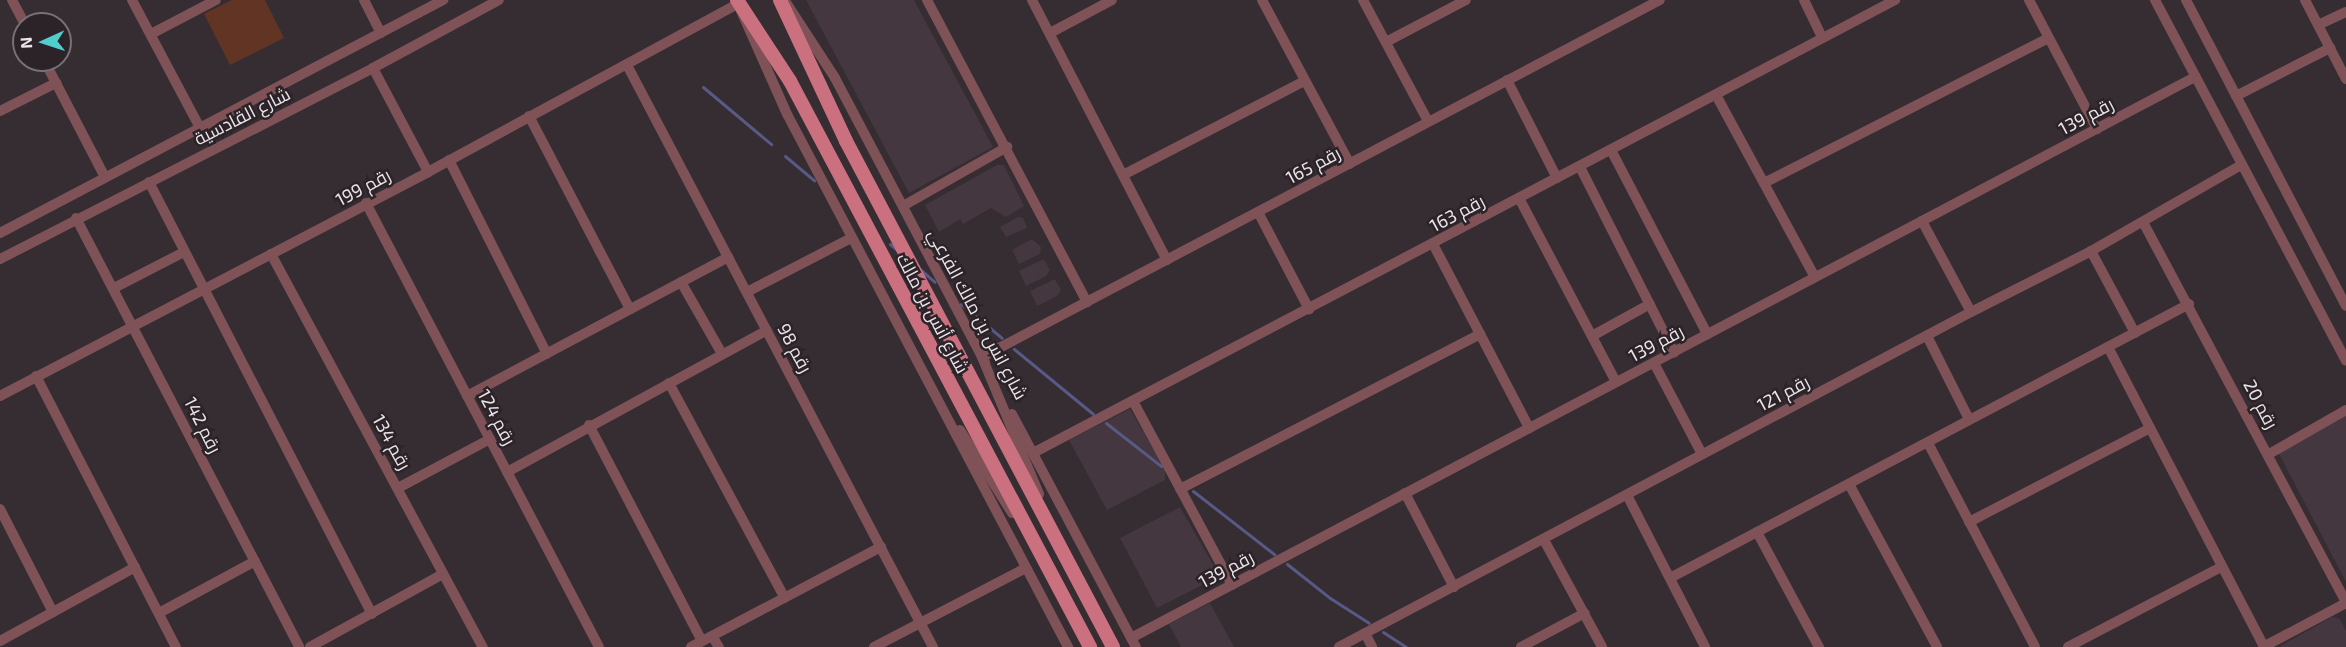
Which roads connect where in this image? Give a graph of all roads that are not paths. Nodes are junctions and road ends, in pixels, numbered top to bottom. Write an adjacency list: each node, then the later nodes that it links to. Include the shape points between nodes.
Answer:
1 (132, 0): 26 (street)
2 (216, 0): 26 (street)
3 (364, 0): 24 (street)
4 (442, 0): 24 (street, شارع القادسية)
5 (499, 0): 32 (street, شارع القادسية)
6 (780, 0): 128 (main road, شارع أنس بن مالك, via 846,141)
7 (784, 0): 60 (street, شارع انس بن مالك الفرعي, via 835,78)
8 (927, 0): 46 (street)
9 (1032, 0): 25 (street)
10 (1112, 0): 25 (street)
11 (1262, 0): 37 (street)
12 (1363, 0): 29 (street)
13 (1466, 0): 29 (street)
14 (1660, 0): 36 (street, رقم 165)
15 (1804, 0): 27 (street)
16 (1895, 0): 27 (street, رقم 163)
17 (2029, 0): 28 (street)
18 (2155, 0): 34 (street)
19 (2186, 0): 40 (street)
20 (2305, 0): 23 (street)
21 (737, 2): 31 (street, رقم 199); 66 (street, via 770,79); 134 (main road, شارع أنس بن مالك, via 790,81)
22 (2346, 12): 23 (street)
23 (2318, 26): 30 (street)
24 (381, 33): 44 (street, شارع القادسية)
25 (1050, 33): 53 (street)
26 (151, 34): 44 (street)
27 (1822, 37): 39 (street, رقم 163)
28 (2048, 38): 45 (street); 57 (street)
29 (1386, 42): 43 (street)
30 (2330, 48): 35 (street); 40 (street)
31 (627, 65): 42 (street, رقم 199); 71 (street, رقم 98)
32 (374, 68): 52 (street); 62 (street, شارع القادسية)
33 (50, 72): 38 (street)
34 (2195, 77): 45 (street, رقم 139); 50 (street)
35 (2346, 79)
36 (1507, 80): 43 (street, رقم 165); 55 (street)
37 (1304, 81): 49 (street); 53 (street)
38 (56, 83): 41 (street); 54 (street)
39 (1716, 95): 47 (street, رقم 163); 57 (street)
40 (2236, 96): 82 (street)
41 (0, 111)
42 (530, 116): 48 (street, رقم 199); 83 (street)
43 (1428, 121): 49 (street, رقم 165)
44 (200, 128): 54 (street, شارع القادسية)
45 (2097, 129): 63 (street, رقم 139)
46 (1007, 147): 60 (street); 79 (street)
47 (1611, 150): 51 (street, رقم 163); 90 (street)
48 (449, 160): 52 (street, رقم 199); 95 (street)
49 (1350, 164): 61 (street, رقم 165)
50 (2241, 165): 64 (street, رقم 121); 99 (street)
51 (1580, 166): 55 (street, رقم 163); 80 (street)
52 (428, 172): 59 (street, رقم 199)
53 (1123, 175): 73 (street)
54 (105, 177): 65 (street, شارع القادسية)
55 (1557, 178): 58 (street, رقم 163)
56 (149, 182): 69 (street)
57 (1764, 183): 74 (street)
58 (1519, 198): 67 (street, رقم 163); 91 (street)
59 (366, 203): 70 (street, رقم 199); 105 (street, رقم 124)
60 (903, 206): 98 (street, شارع انس بن مالك الفرعي)
61 (1258, 212): 73 (street, رقم 165); 84 (street)
62 (76, 218): 72 (street, شارع القادسية); 76 (street, رقم 142)
63 (1922, 221): 74 (street, رقم 139); 85 (street)
64 (2144, 222): 68 (street, رقم 121); 81 (street, رقم 20)
65 (0, 233)
66 (851, 238): 78 (street); 97 (street)
67 (1433, 244): 84 (street, رقم 163); 89 (street)
68 (2091, 251): 85 (street, رقم 121); 88 (street)
69 (184, 252): 76 (street); 77 (street)
70 (271, 254): 77 (street, رقم 199); 119 (street, رقم 134)
71 (728, 257): 75 (street); 78 (street, رقم 98)
72 (0, 259)
73 (1167, 260): 79 (street, رقم 165)
74 (1815, 277): 90 (street, رقم 139)
75 (681, 282): 83 (street); 96 (street)
76 (114, 288): 86 (street, رقم 142)
77 (203, 289): 86 (street, رقم 199); 142 (street)
78 (747, 292): 87 (street, رقم 98)
79 (1087, 302): 98 (street, رقم 165)
80 (1650, 304): 91 (street); 94 (street)
81 (2189, 304): 88 (street); 116 (street, رقم 20)
82 (2346, 306)
83 (630, 309): 95 (street)
84 (1309, 309): 106 (street, رقم 163)
85 (1971, 312): 92 (street, رقم 121)
86 (133, 325): 101 (street, رقم 199); 129 (street, رقم 142)
87 (766, 330): 96 (street); 127 (street, رقم 98)
88 (2135, 333): 93 (street)
89 (1480, 334): 110 (street); 120 (street)
90 (1707, 334): 94 (street, رقم 139)
91 (1592, 336): 102 (street)
92 (1927, 336): 108 (street); 115 (street, رقم 121)
93 (2108, 347): 108 (street); 111 (street)
94 (1674, 351): 100 (street, رقم 139)
95 (547, 354): 105 (street)
96 (722, 354): 103 (street)
97 (913, 356): 132 (street); 134 (street)
98 (982, 357): 114 (street, شارع انس بن مالك الفرعي); 128 (street)
99 (2346, 361)
100 (1654, 363): 102 (street, رقم 139); 115 (street)
101 (36, 376): 104 (street, رقم 199); 130 (street)
102 (1616, 382): 110 (street, رقم 139)
103 (669, 383): 109 (street); 138 (street)
104 (0, 396)
105 (467, 396): 112 (street, رقم 124)
106 (1133, 401): 114 (street, رقم 163); 120 (street)
107 (2346, 410): 116 (street)
108 (1969, 419): 113 (street)
109 (590, 425): 117 (street); 146 (street)
110 (1529, 428): 121 (street, رقم 139)
111 (2150, 428): 124 (street); 131 (street)
112 (490, 439): 117 (street, رقم 124); 119 (street)
113 (1928, 443): 118 (street); 124 (street)
114 (1033, 453): 148 (street, شارع انس بن مالك الفرعي)
115 (1702, 454): 122 (street, رقم 121)
116 (2269, 454): 139 (street, رقم 20)
117 (507, 472): 153 (street, رقم 124)
118 (1850, 484): 125 (street); 167 (street)
119 (398, 488): 133 (street, رقم 134)
120 (1180, 489): 136 (street)
121 (1405, 493): 136 (street, رقم 139); 137 (street)
122 (1627, 495): 126 (street, رقم 121); 135 (street)
123 (0, 509): 140 (street)
124 (1969, 522): 168 (street)
125 (1757, 532): 135 (street); 166 (street)
126 (1544, 540): 137 (street, رقم 121); 143 (street)
127 (881, 547): 138 (street); 144 (street, رقم 98)
128 (1064, 555): 160 (main road, شارع أنس بن مالك)
129 (255, 561): 141 (street); 150 (street, رقم 142)
130 (135, 567): 140 (street); 141 (street)
131 (2221, 567): 169 (street); 170 (street)
132 (1026, 568): 144 (street); 158 (street)
133 (443, 574): 142 (street); 152 (street, رقم 134)
134 (1053, 577): 159 (main road, شارع أنس بن مالك)
135 (1670, 578): 165 (street)
136 (1232, 585): 148 (street, رقم 139)
137 (1454, 587): 145 (street, رقم 121)
138 (785, 598): 146 (street)
139 (2346, 602): 170 (street)
140 (53, 612): 147 (street)
141 (159, 612): 149 (street)
142 (372, 614): 151 (street)
143 (1585, 614): 163 (street); 164 (street)
144 (920, 623): 156 (street); 157 (street, رقم 98)
145 (1365, 633): 161 (street, رقم 121); 162 (street)
146 (707, 638): 154 (street); 155 (street)
147 (0, 641)
148 (1134, 642)
149 (174, 646)
150 (299, 647)
151 (310, 647)
152 (483, 647)
153 (599, 647)
154 (691, 647)
155 (719, 647)
156 (874, 647)
157 (933, 647)
158 (1068, 647)
159 (1090, 647)
160 (1113, 647)
161 (1339, 647)
162 (1372, 647)
163 (1521, 647)
164 (1602, 647)
165 (1705, 647)
166 (1819, 647)
167 (1937, 647)
168 (2035, 647)
169 (2068, 647)
170 (2264, 647)

